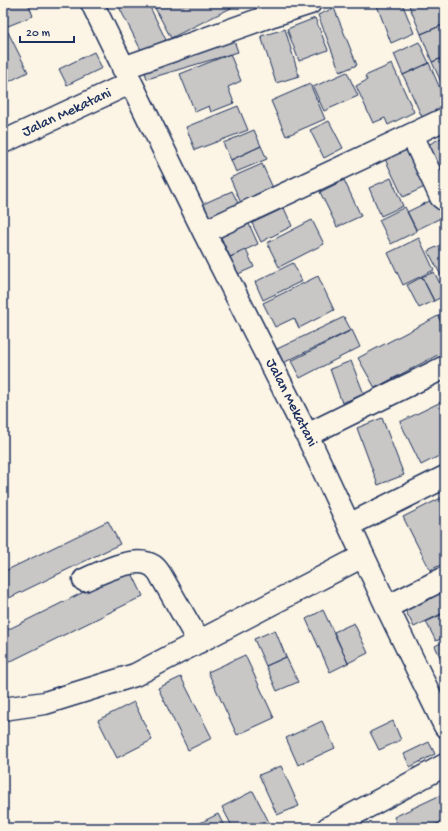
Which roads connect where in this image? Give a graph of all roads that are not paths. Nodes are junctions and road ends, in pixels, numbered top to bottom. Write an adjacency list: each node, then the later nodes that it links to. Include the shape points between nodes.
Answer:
1 (92, 3): 4 (street, Jalan Mekatani)
2 (310, 3): 3 (street)
3 (270, 9): 4 (street)
4 (127, 76): 7 (street, Jalan Mekatani); 9 (street, Jalan Mekatani)
5 (445, 119): 6 (street)
6 (412, 135): 8 (street, via 441,197); 9 (street)
7 (3, 142)
8 (445, 200)
9 (204, 232): 11 (street, Jalan Mekatani)
10 (445, 367): 11 (street)
11 (307, 435): 13 (street, Jalan Mekatani)
12 (445, 477): 13 (street)
13 (349, 525): 14 (street, Jalan Mekatani)
14 (363, 556): 17 (street, Jalan Mekatani); 18 (street)
15 (445, 578): 17 (street)
16 (84, 580): 18 (street, via 117,565 145,563 153,566)
17 (387, 607): 20 (street, Jalan Mekatani)
18 (199, 642): 19 (street, via 135,675 45,703)
19 (3, 709)
20 (444, 721)
21 (445, 765): 22 (street)
22 (328, 828)

